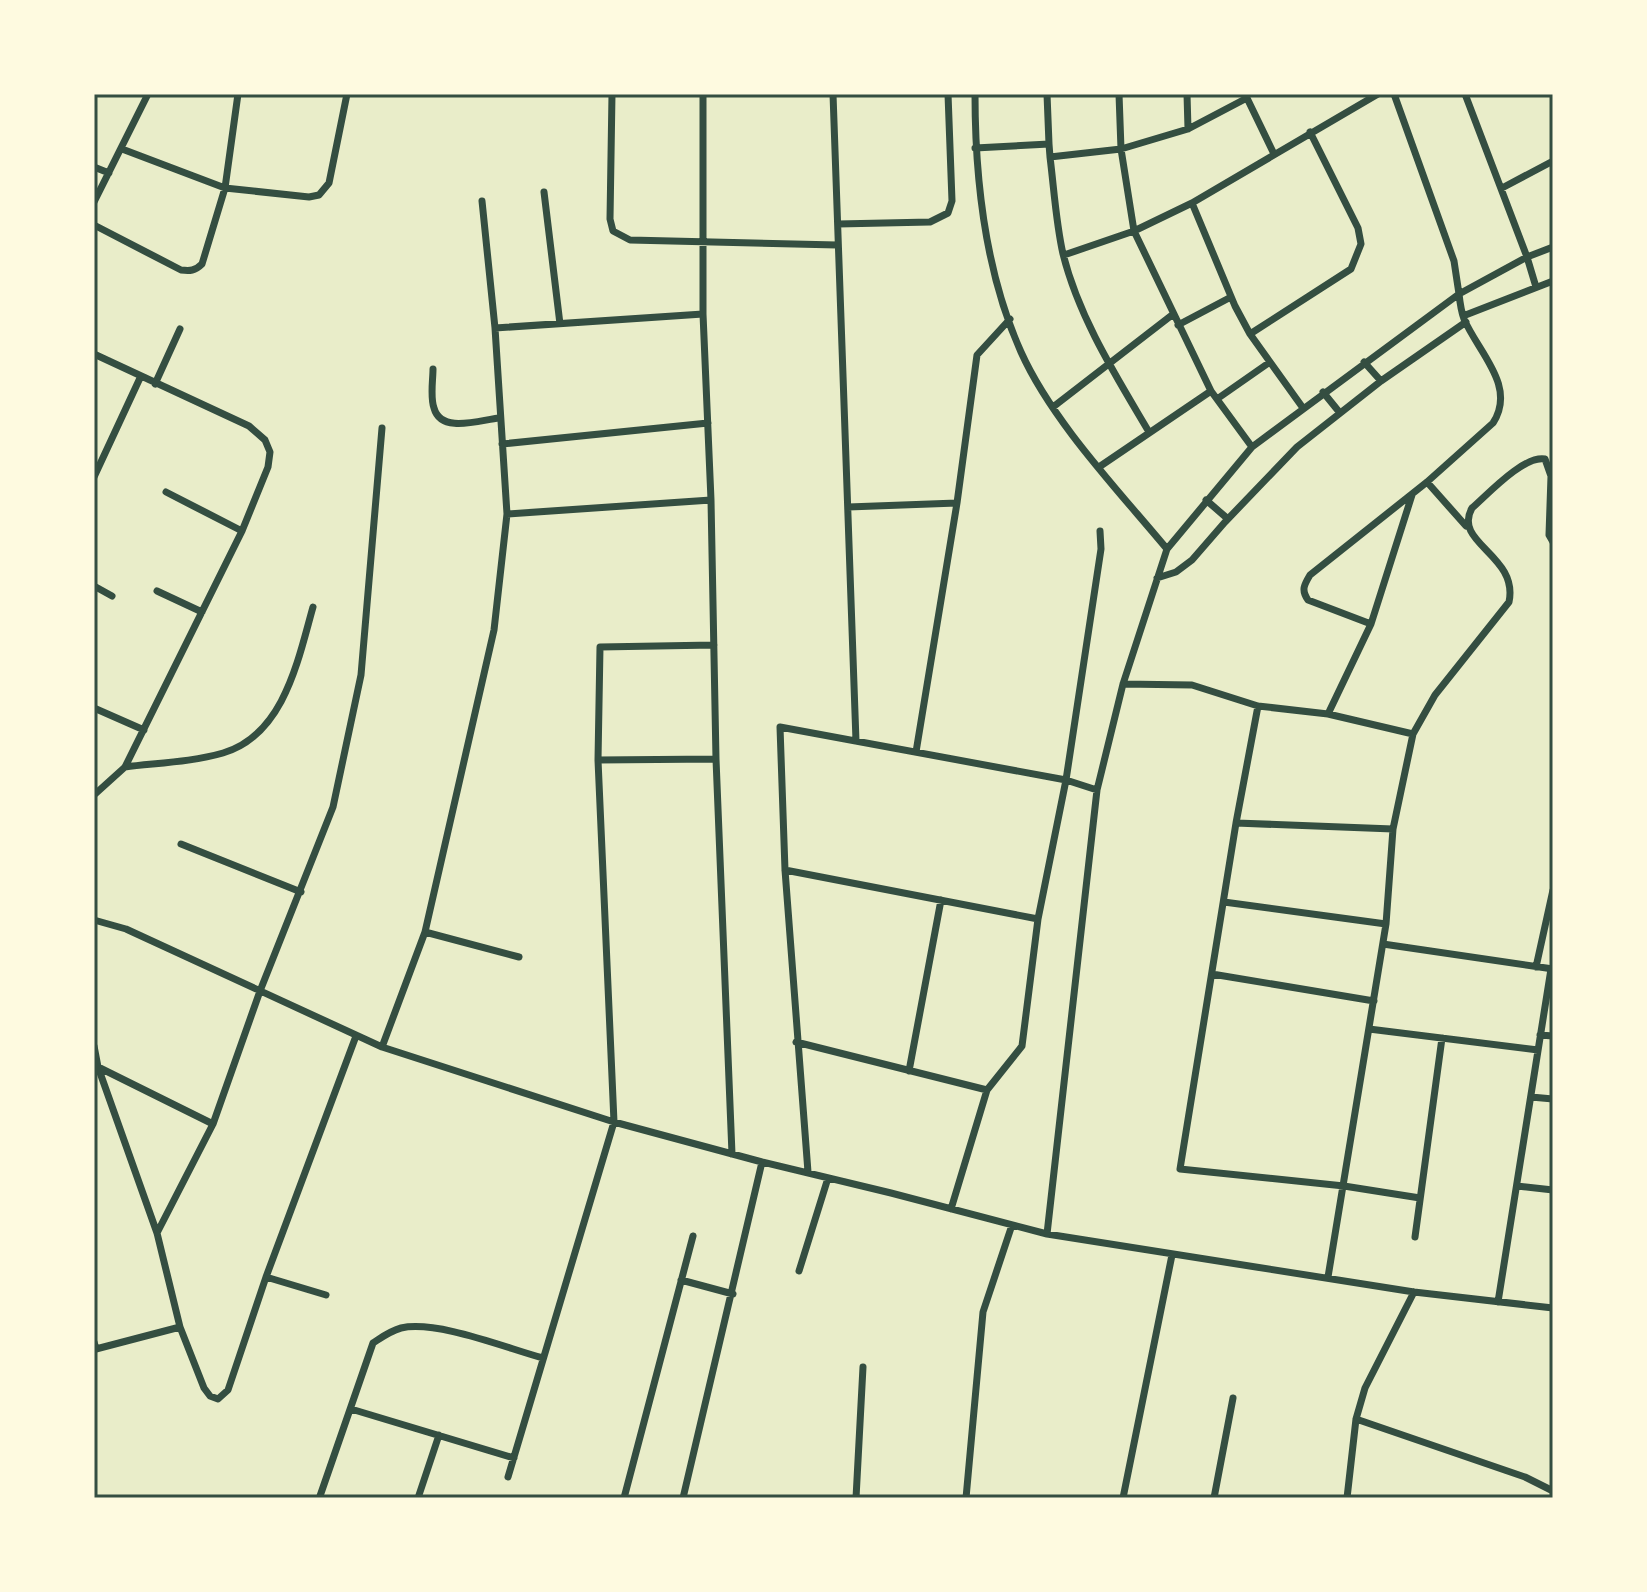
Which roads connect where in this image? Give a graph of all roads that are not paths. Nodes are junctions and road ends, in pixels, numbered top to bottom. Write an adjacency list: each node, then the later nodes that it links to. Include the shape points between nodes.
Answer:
1 (148, 94): 20 (street)
2 (238, 94): 27 (street)
3 (347, 94): 27 (street, via 329,183 319,195)
4 (612, 94): 36 (street, via 613,231 630,240)
5 (703, 94): 36 (street)
6 (833, 94): 33 (street)
7 (948, 94): 33 (street, via 948,213 930,222)
8 (975, 94): 19 (street)
9 (1047, 94): 18 (street)
10 (1119, 94): 21 (street)
11 (1187, 94): 16 (street)
12 (1378, 94): 17 (street)
13 (1394, 94): 43 (street, via 1454,261)
14 (1465, 94): 28 (street)
15 (1246, 96): 16 (street); 22 (street)
16 (1188, 129): 21 (street)
17 (1310, 132): 22 (street); 53 (street, via 1361,244 1351,269)
18 (1049, 144): 19 (street); 23 (street)
19 (975, 148): 47 (street, via 988,242)
20 (122, 149): 26 (street); 27 (street)
21 (1121, 149): 23 (street); 35 (street)
22 (1274, 154): 32 (street)
23 (1050, 157): 39 (street)
24 (1553, 161): 28 (street)
25 (94, 167): 26 (street)
26 (109, 173): 31 (street)
27 (225, 188): 34 (street, via 202,264 191,271)
28 (1502, 188): 40 (street)
29 (544, 192): 49 (street)
30 (482, 201): 51 (street)
31 (94, 202)
32 (1192, 203): 35 (street); 44 (street)
33 (838, 224): 37 (street)
34 (94, 225)
35 (1134, 231): 39 (street); 46 (street)
36 (702, 243): 37 (street); 45 (street)
37 (837, 245): 82 (street)
38 (1553, 247): 40 (street)
39 (1064, 255): 55 (street)
40 (1527, 257): 42 (street); 43 (street)
41 (1553, 281): 42 (street)
42 (1536, 287): 48 (street)
43 (1459, 294): 48 (street); 57 (street)
44 (1231, 297): 50 (street); 53 (street)
45 (703, 314): 49 (street); 69 (street)
46 (1172, 315): 50 (street); 55 (street)
47 (1010, 319): 65 (street, via 1022,353); 81 (street, via 977,355)
48 (1464, 319): 60 (street); 76 (street, via 1499,383 1500,412)
49 (560, 324): 51 (street)
50 (1178, 325): 62 (street)
51 (495, 328): 68 (street)
52 (180, 329): 61 (street)
53 (1250, 334): 56 (street)
54 (94, 354): 59 (street)
55 (1107, 362): 65 (street); 71 (street)
56 (1270, 362): 64 (street); 66 (street)
57 (1364, 362): 60 (street); 63 (street)
58 (433, 369): 68 (street, via 433,407 439,418 453,424)
59 (140, 378): 61 (street); 75 (street)
60 (1379, 379): 67 (street)
61 (155, 384): 86 (street, via 249,426 265,440 268,467)
62 (1211, 391): 64 (street); 71 (street)
63 (1323, 392): 66 (street); 67 (street)
64 (1217, 399): 73 (street)
65 (1053, 407): 74 (street)
66 (1303, 408): 73 (street)
67 (1339, 411): 84 (street)
68 (499, 418): 72 (street)
69 (708, 423): 72 (street); 79 (street)
70 (382, 428): 117 (street, via 361,675 333,807)
71 (1149, 432): 74 (street)
72 (502, 444): 83 (street)
73 (1252, 447): 80 (street)
74 (1099, 467): 89 (street)
75 (94, 477)
76 (1427, 482): 78 (street); 85 (street)
77 (166, 492): 86 (street)
78 (1412, 493): 96 (street); 96 (street, via 1304,585 1308,600)
79 (711, 500): 83 (street); 97 (street)
80 (1206, 500): 84 (street); 89 (street)
81 (957, 503): 82 (street); 105 (street)
82 (848, 507): 104 (street)
83 (507, 514): 123 (street, via 494,630)
84 (1226, 517): 90 (street, via 1185,567)
85 (1467, 527): 88 (street, via 1472,508 1524,464 1540,458 1551,476); 103 (street, via 1508,576 1509,602 1435,695)
86 (242, 531): 95 (street)
87 (1100, 531): 109 (street)
88 (1553, 542)
89 (1167, 549): 90 (street)
90 (1157, 578): 98 (street)
91 (94, 586): 93 (street)
92 (157, 591): 95 (street)
93 (112, 596)
94 (313, 607): 108 (street, via 292,682 258,733 224,752)
95 (202, 612): 102 (street)
96 (1371, 624): 101 (street)
97 (714, 645): 106 (street); 107 (street, via 600,647)
98 (1123, 684): 99 (street, via 1192,685); 110 (street)
99 (1258, 706): 101 (street); 112 (street)
100 (94, 708): 102 (street)
101 (1328, 714): 103 (street)
102 (144, 730): 108 (street)
103 (1413, 734): 113 (street)
104 (856, 741): 105 (street); 115 (street, via 780,727)
105 (916, 752): 109 (street)
106 (716, 759): 107 (street); 147 (street)
107 (598, 760): 145 (street)
108 (125, 767): 111 (street)
109 (1066, 780): 110 (street); 120 (street)
110 (1097, 790): 158 (street)
111 (94, 795)
112 (1236, 823): 113 (street); 119 (street)
113 (1393, 829): 122 (street)
114 (181, 844): 117 (street)
115 (785, 870): 118 (street); 136 (street)
116 (1553, 890): 126 (street)
117 (301, 892): 129 (street)
118 (941, 900): 120 (street); 141 (street)
119 (1224, 902): 122 (street); 128 (street)
120 (1038, 919): 142 (street, via 1022,1046)
121 (94, 920): 129 (street, via 126,929)
122 (1386, 924): 124 (street)
123 (425, 932): 125 (street); 138 (street)
124 (1383, 944): 126 (street); 130 (street)
125 (519, 957)
126 (1536, 967): 127 (street)
127 (1552, 969): 132 (street)
128 (1212, 974): 130 (street); 151 (street, via 1180,1169)
129 (260, 991): 133 (street); 146 (street)
130 (1374, 1001): 131 (street)
131 (1369, 1029): 135 (street); 151 (street)
132 (1540, 1035): 134 (street); 139 (street)
133 (356, 1036): 138 (street); 163 (street)
134 (1553, 1036)
135 (1442, 1038): 139 (street); 154 (street)
136 (796, 1042): 141 (street); 149 (street)
137 (94, 1046): 140 (street)
138 (382, 1047): 145 (street)
139 (1538, 1050): 143 (street)
140 (98, 1067): 146 (street); 157 (street)
141 (909, 1071): 142 (street)
142 (987, 1090): 155 (street)
143 (1531, 1097): 144 (street); 152 (street)
144 (1553, 1099)
145 (614, 1122): 147 (street); 173 (street)
146 (213, 1124): 157 (street)
147 (732, 1154): 148 (street)
148 (762, 1162): 149 (street); 167 (street)
149 (808, 1172): 150 (street)
150 (828, 1178): 155 (street); 162 (street)
151 (1344, 1186): 154 (street); 164 (street)
152 (1517, 1186): 153 (street); 169 (street)
153 (1553, 1190)
154 (1420, 1198): 160 (street)
155 (951, 1209): 156 (street)
156 (1012, 1225): 158 (street); 187 (street, via 983,1312)
157 (157, 1233): 171 (street)
158 (1047, 1234): 161 (street)
159 (693, 1236): 165 (street)
160 (1415, 1237)
161 (1172, 1255): 164 (street); 188 (street)
162 (799, 1271)
163 (266, 1277): 168 (street); 171 (street, via 228,1390 218,1399 204,1388)
164 (1328, 1277): 166 (street)
165 (681, 1280): 167 (street); 185 (street)
166 (1414, 1292): 169 (street); 177 (street, via 1365,1388)
167 (733, 1294): 182 (street)
168 (326, 1295)
169 (1498, 1302): 170 (street)
170 (1553, 1308)
171 (180, 1327): 172 (street, via 96,1349)
172 (94, 1342)
173 (543, 1358): 176 (street, via 435,1328 401,1328 373,1343); 179 (street)
174 (863, 1367): 186 (street)
175 (1233, 1398): 189 (street)
176 (351, 1409): 178 (street); 183 (street)
177 (1356, 1419): 181 (street); 190 (street)
178 (439, 1435): 179 (street); 184 (street)
179 (514, 1458): 180 (street)
180 (508, 1477)
181 (1553, 1491)
182 (684, 1494)
183 (320, 1496)
184 (418, 1498)
185 (624, 1498)
186 (856, 1498)
187 (966, 1498)
188 (1123, 1498)
189 (1214, 1498)
190 (1347, 1498)

